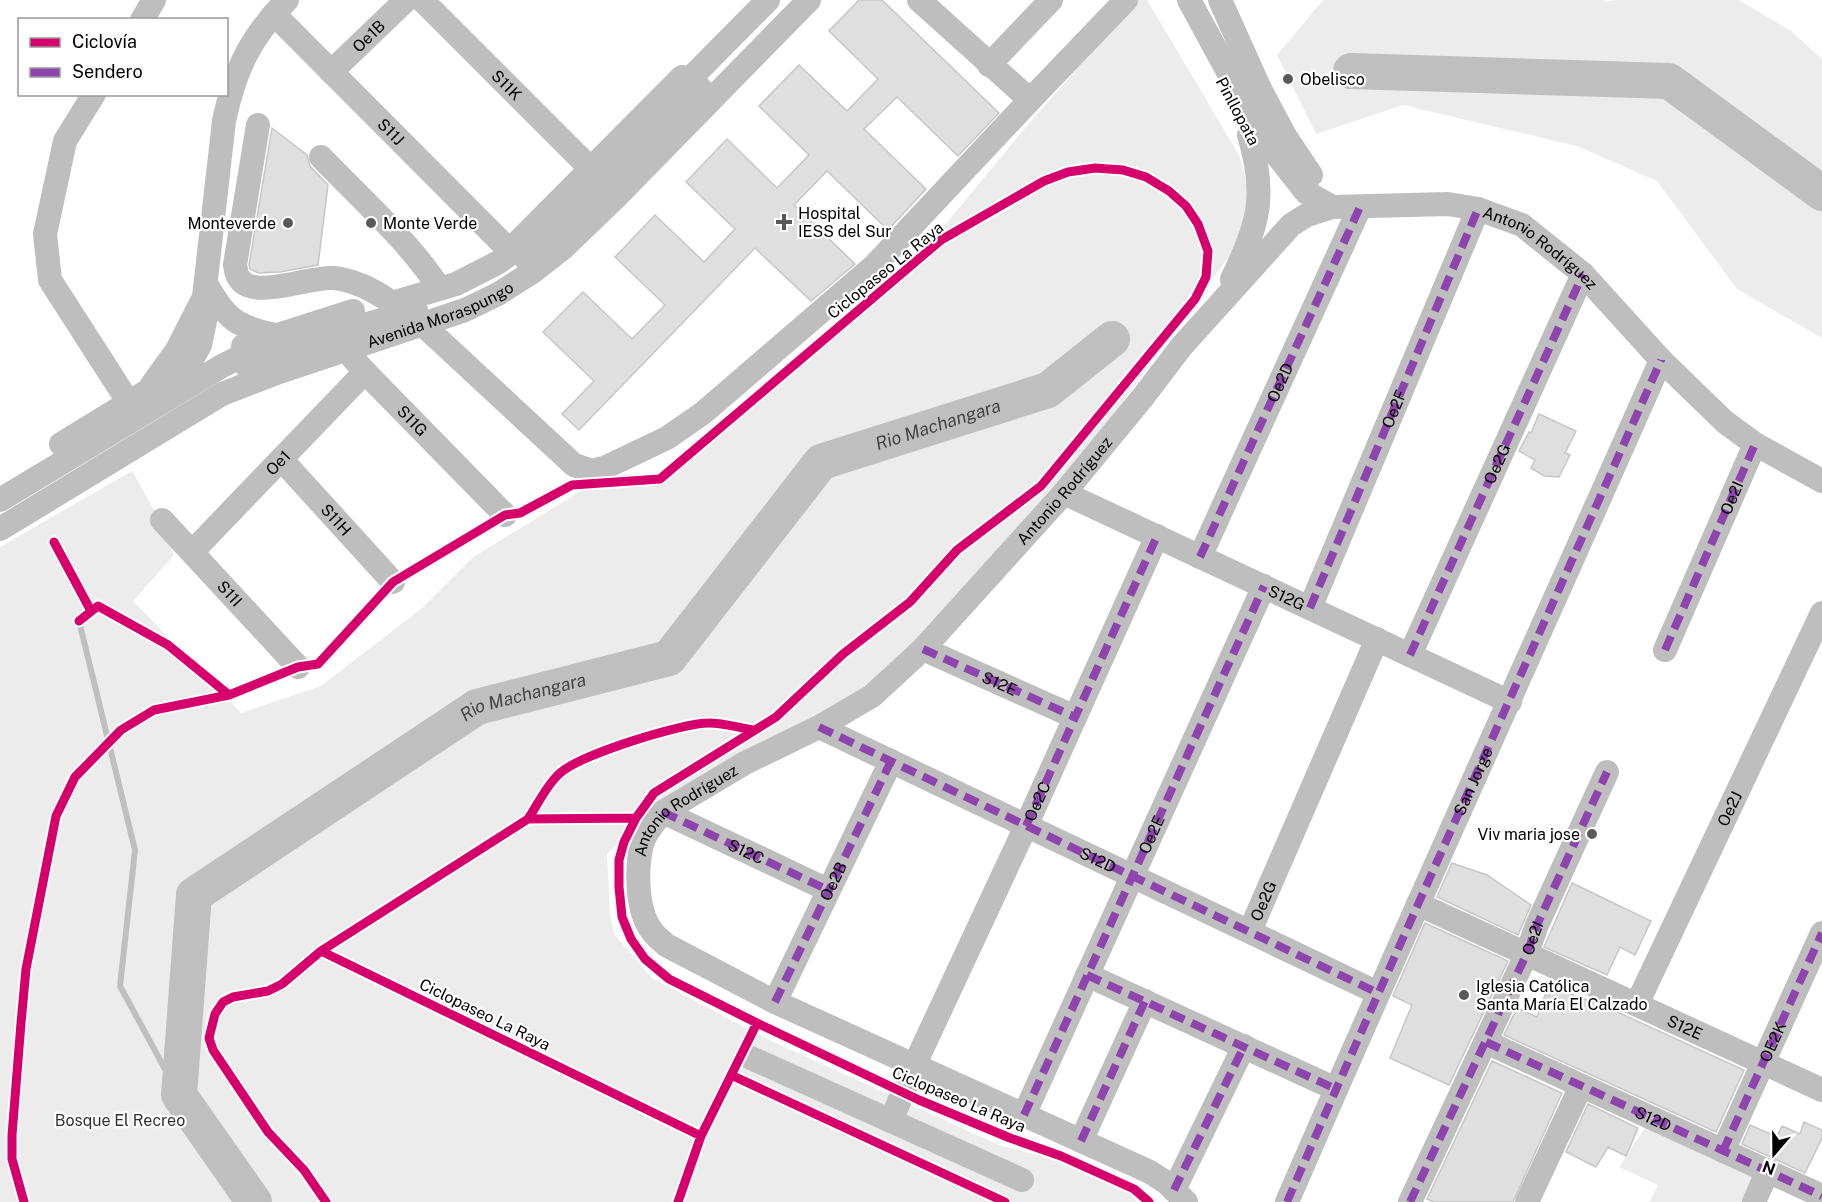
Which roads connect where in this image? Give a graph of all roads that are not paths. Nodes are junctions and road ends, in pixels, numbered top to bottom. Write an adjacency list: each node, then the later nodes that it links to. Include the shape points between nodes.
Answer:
1 (154, 0): 16 (street)
2 (406, 0): 18 (street, Oe1B)
3 (422, 0): 24 (street, S11K)
4 (756, 0): 24 (street, Avenida Moraspungo)
5 (768, 0): 36 (street, via 536,234 499,262 456,284)
6 (789, 0): 36 (street, via 533,253 507,274 446,301)
7 (809, 0): 35 (street, Avenida Moraspungo, via 563,248 498,294)
8 (920, 0): 17 (street)
9 (1051, 0): 17 (street)
10 (1126, 0): 20 (street)
11 (1182, 0): 22 (street, Pinllopata)
12 (1189, 0): 25 (street, via 1265,141 1306,192)
13 (1220, 0): 25 (street, via 1284,136)
14 (1227, 0): 25 (street)
15 (280, 7): 18 (street, S11J); 32 (street, via 247,52 230,94)
16 (142, 18)
17 (989, 65): 20 (street)
18 (331, 72): 29 (street, S11J)
19 (93, 96): 41 (street, via 65,141 45,234 50,280 74,319)
20 (1030, 100): 35 (street, via 875,265 703,413 667,438 604,468 592,471 574,465)
21 (258, 125): 33 (street, via 235,265 238,278 260,289 338,279 372,289)
22 (1249, 135): 28 (street, Pinllopata); 34 (street, Antonio Rodríguez, via 1260,188 1257,218)
23 (321, 157): 31 (street, via 390,228)
24 (592, 170): 29 (street, Avenida Moraspungo)
25 (1332, 207): 26 (street, Antonio Rodríguez); 28 (street, Antonio Rodríguez)
26 (1360, 207): 27 (street, Antonio Rodríguez, via 1448,204); 54 (street, Oe2D)
27 (1478, 209): 30 (street, Antonio Rodríguez, via 1522,225); 57 (street, Oe2F)
28 (1307, 215): 34 (street, Antonio Rodríguez, via 1291,225)
29 (510, 250): 31 (street, Avenida Moraspungo)
30 (1583, 274): 38 (street, Antonio Rodríguez); 62 (street, Oe2G)
31 (438, 286): 33 (street, Avenida Moraspungo)
32 (206, 291): 37 (street, via 233,320 251,330); 39 (street, via 205,327); 41 (street, via 177,350)
33 (388, 300): 36 (street, Avenida Moraspungo)
34 (1220, 303): 46 (street, Antonio Rodríguez)
35 (422, 324): 36 (street, Avenida Moraspungo)
36 (336, 331): 37 (street, Avenida Moraspungo); 40 (street, S11G); 47 (street, via 313,326 251,351); 49 (street, via 251,365 211,387); 51 (street, Avenida Moraspungo, via 279,372 222,394)
37 (275, 335): 39 (street, Avenida Moraspungo)
38 (1661, 360): 42 (street, Antonio Rodríguez, via 1725,422); 64 (street, San Jorge)
39 (185, 372): 41 (street, Avenida Moraspungo)
40 (365, 372): 43 (street, Oe1); 48 (street, S11G)
41 (138, 397): 45 (street, Avenida Moraspungo)
42 (1755, 444): 44 (street, Antonio Rodríguez); 61 (street, Oe2I)
43 (281, 459): 53 (street, Oe1); 55 (street, S11H)
44 (1822, 481)
45 (0, 482)
46 (1064, 493): 52 (street, S12G); 60 (street, Antonio Rodríguez)
47 (0, 500)
48 (505, 515)
49 (0, 517)
50 (162, 520): 53 (street, S11I)
51 (0, 529)
52 (1156, 536): 54 (street, S12G); 65 (street, Oe2C)
53 (192, 552): 63 (street, S11I)
54 (1200, 556): 56 (street, S12G)
55 (393, 582)
56 (1264, 586): 57 (street, S12G); 71 (street, Oe2E)
57 (1310, 608): 59 (street, S12G)
58 (1822, 613): 81 (street, Oe2J)
59 (1377, 639): 62 (street, S12G); 74 (street, Oe2G)
60 (923, 649): 65 (street, S12E); 66 (street, Antonio Rodríguez, via 872,696)
61 (1665, 650)
62 (1410, 655): 64 (street, S12G)
63 (298, 667)
64 (1510, 702): 73 (street, San Jorge)
65 (1075, 717): 70 (street, Oe2C)
66 (819, 727): 67 (street, S12D); 69 (street, Antonio Rodríguez, via 745,763)
67 (891, 761): 70 (street, S12D); 72 (street, Oe2B)
68 (1606, 772): 76 (street, Oe2I)
69 (663, 812): 72 (street, S12C); 80 (street, Antonio Rodríguez, via 642,843 637,879 644,917 651,931 676,951)
70 (1026, 826): 71 (street, S12D); 86 (street, Oe2C)
71 (1131, 876): 74 (street, S12D); 77 (street, Oe2E)
72 (828, 890): 80 (street, Oe2B)
73 (1418, 904): 76 (street, S12E); 78 (street, San Jorge)
74 (1250, 931): 78 (street, S12D)
75 (1822, 933): 85 (street, OE2K)
76 (1527, 954): 81 (street, S12E); 82 (street, Oe2I)
77 (1087, 975): 79 (street); 90 (street, Oe2E)
78 (1378, 993): 88 (street, San Jorge)
79 (1145, 1001): 83 (street); 92 (street)
80 (775, 1002): 86 (street, Antonio Rodríguez)
81 (1637, 1004): 85 (street, S12E)
82 (1486, 1042): 87 (street, S12D); 99 (street, Oe2I)
83 (1244, 1046): 88 (street); 96 (street)
84 (751, 1058): 91 (street)
85 (1763, 1063): 89 (street, S12E); 93 (street, OE2K)
86 (914, 1066): 90 (street, Antonio Rodríguez); 91 (street, Oe2C)
87 (1581, 1086): 93 (street, S12D); 100 (street)
88 (1336, 1089): 98 (street, San Jorge)
89 (1822, 1090)
90 (1024, 1115): 92 (street, Antonio Rodríguez)
91 (891, 1121): 95 (street)
92 (1081, 1141): 96 (street, Antonio Rodríguez, via 1150,1172)
93 (1723, 1151): 94 (street, S12D)
94 (1768, 1170): 97 (street, S12D); 101 (street)
95 (1022, 1180)
96 (1180, 1196)
97 (1822, 1196)
98 (1287, 1202)
99 (1410, 1202)
100 (1527, 1202)
101 (1754, 1202)

